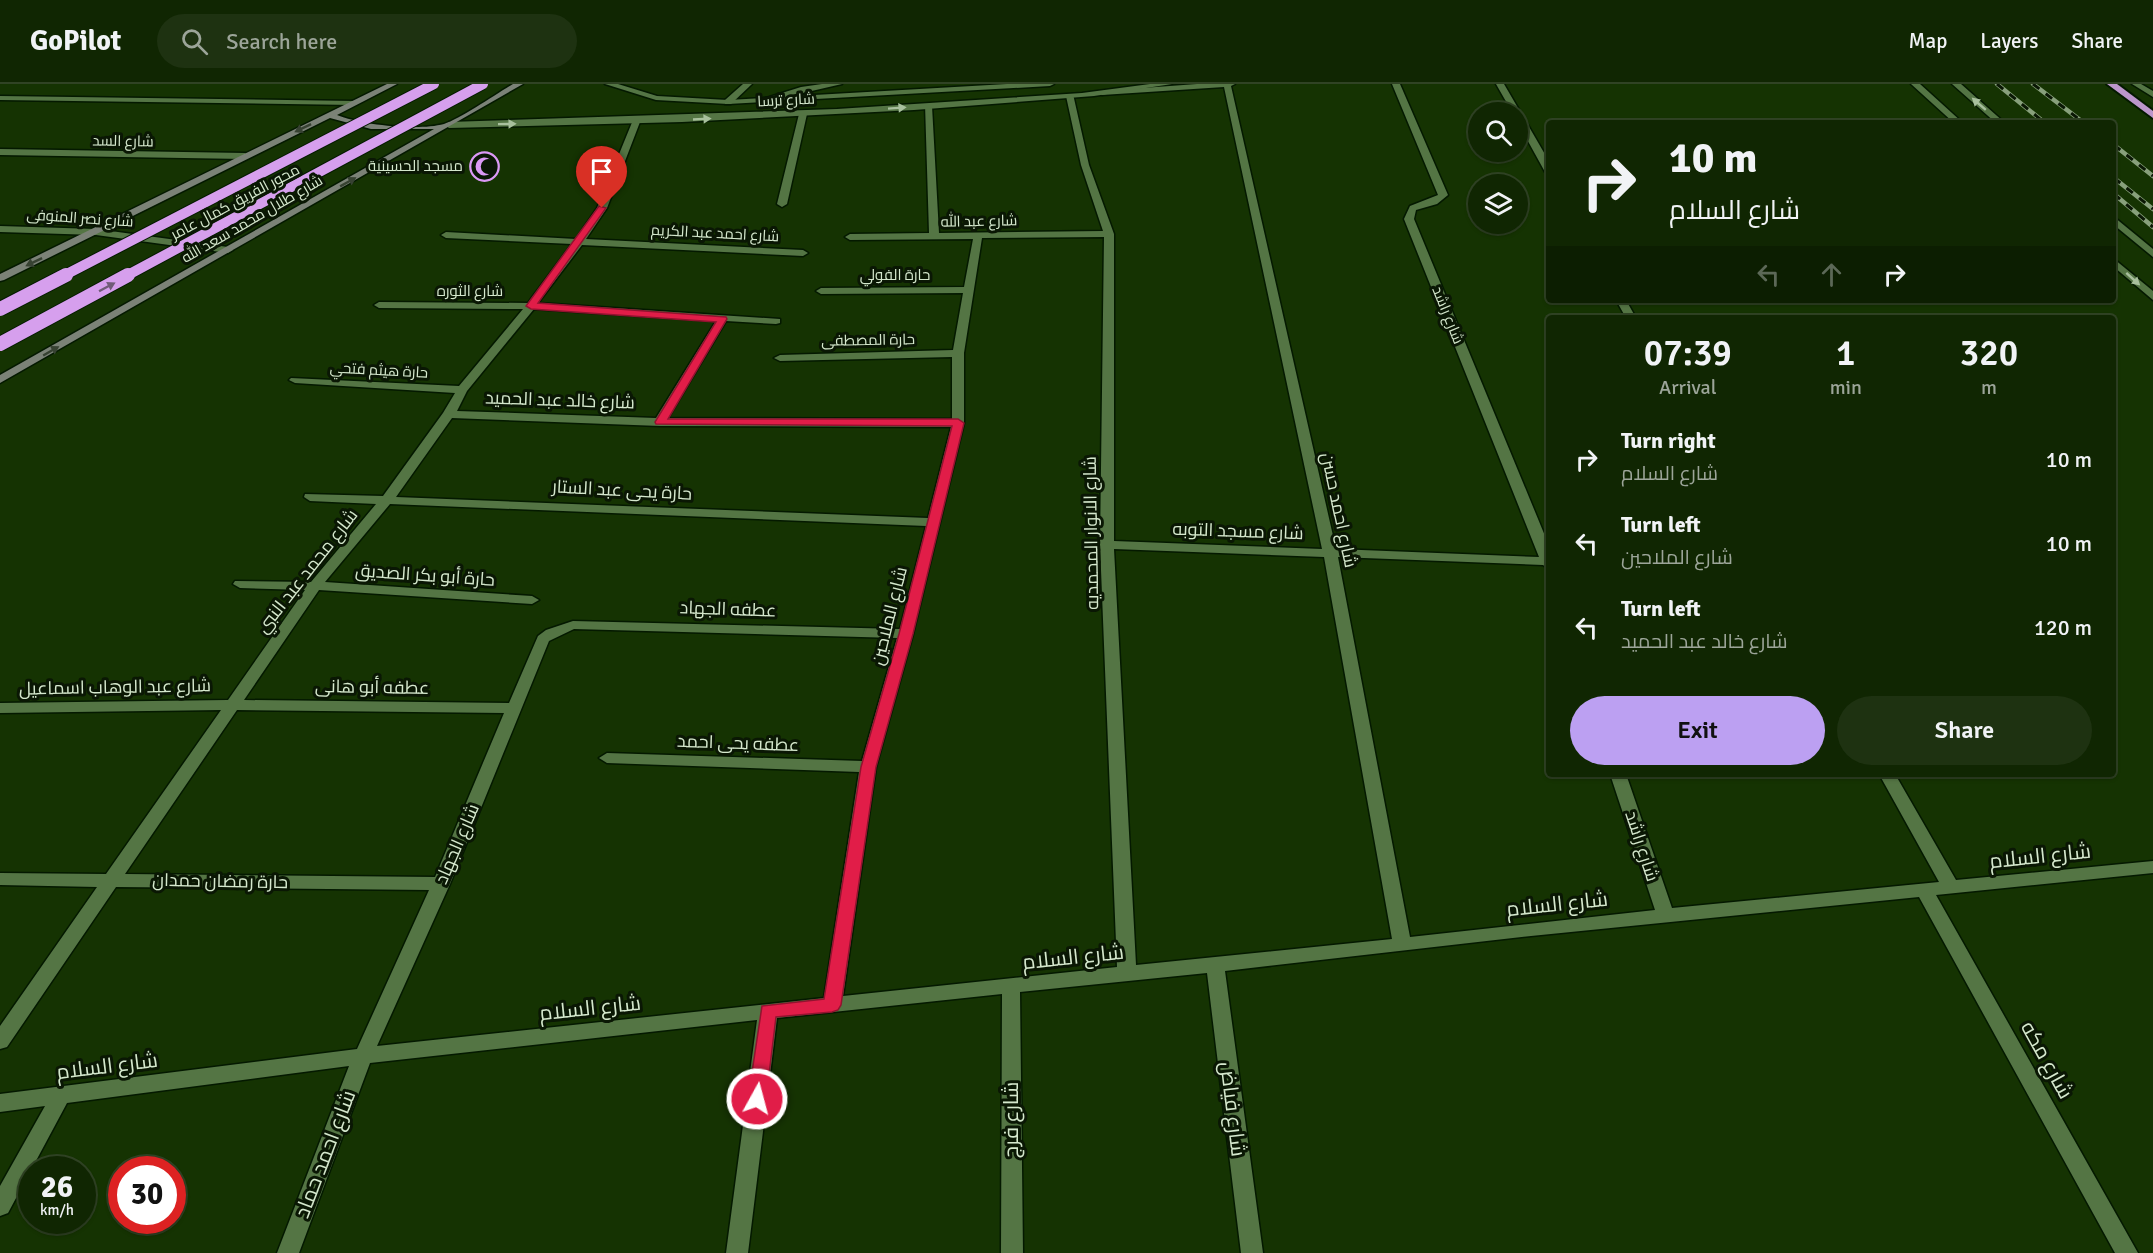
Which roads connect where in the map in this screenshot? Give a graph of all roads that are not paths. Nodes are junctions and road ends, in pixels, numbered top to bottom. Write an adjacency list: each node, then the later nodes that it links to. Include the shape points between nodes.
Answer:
1 (393, 84): 24 (main road)
2 (434, 84): 57 (highway, محور الفريق كمال عامر, bridge)
3 (483, 84): 60 (highway, محور الفريق كمال عامر, one-way to 3, bridge)
4 (519, 84): 32 (main road, شارع طلال محمد سعد الله)
5 (609, 84): 22 (street, via 656,98)
6 (748, 84): 22 (street)
7 (838, 84): 21 (street, شارع ترسا, via 804,88)
8 (1050, 84): 21 (street)
9 (1168, 84): 17 (street)
10 (1229, 84): 17 (street, شارع ترسا); 73 (street, شارع احمد حسن)
11 (1396, 84): 74 (street, شارع راشد, via 1443,195 1434,202 1413,207 1409,219)
12 (1500, 84): 23 (street)
13 (1915, 84): 29 (street)
14 (1956, 84): 30 (street, one-way to 14)
15 (2111, 84): 28 (highway)
16 (2136, 84): 18 (street)
17 (1099, 93): 19 (street, شارع ترسا)
18 (2153, 95)
19 (1070, 96): 25 (street, شارع ترسا); 41 (street, شارع الانوار المحمديه, via 1084,165)
20 (0, 98): 24 (street)
21 (764, 100): 22 (street)
22 (728, 102)
23 (1510, 102)
24 (354, 103): 27 (main road)
25 (928, 106): 26 (street, شارع ترسا, one-way to 25); 43 (street)
26 (803, 114): 31 (street, شارع ترسا, one-way to 26); 37 (street)
27 (330, 115): 32 (main road, via 377,127); 35 (main road, one-way to 35)
28 (2153, 115)
29 (1956, 120)
30 (1998, 120)
31 (636, 122): 32 (street, شارع ترسا, one-way to 31); 46 (street, شارع محمد عبد النبي, via 602,208)
32 (449, 125): 47 (main road, شارع طلال محمد سعد الله, one-way to 32)
33 (1528, 134): 36 (street)
34 (0, 152): 35 (street, شارع السد)
35 (245, 156): 40 (main road)
36 (1546, 165)
37 (782, 204)
38 (2116, 222): 49 (street)
39 (0, 229): 40 (street, شارع نصر المنوفى)
40 (96, 232): 47 (street, شارع نصر المنوفى); 51 (main road, one-way to 51)
41 (1109, 234): 44 (street, شارع عبد الله); 72 (street, شارع الانوار المحمديه)
42 (446, 235): 46 (street, شارع احمد عبد الكريم)
43 (934, 236): 44 (street, شارع عبد الله); 45 (street, شارع عبد الله)
44 (978, 236): 52 (street, شارع الملاحين)
45 (850, 237)
46 (579, 242): 48 (street, شارع احمد عبد الكريم); 56 (street, شارع محمد عبد النبي)
47 (228, 250): 63 (main road, شارع طلال محمد سعد الله, one-way to 47)
48 (803, 253)
49 (2153, 254)
50 (2116, 264): 54 (street, one-way to 54)
51 (0, 278)
52 (969, 290): 53 (street, حارة الفولي); 61 (street, شارع الملاحين)
53 (821, 291)
54 (2153, 297)
55 (379, 305): 56 (street, شارع الثوره)
56 (531, 306): 58 (street, شارع الثوره); 65 (street, شارع محمد عبد النبي)
57 (0, 309)
58 (722, 319): 59 (street, شارع الثوره); 67 (street)
59 (776, 321)
60 (0, 344)
61 (958, 353): 62 (street, حارة المصطفى); 68 (street, شارع الملاحين)
62 (780, 358)
63 (0, 380)
64 (295, 380): 65 (street, حارة هيثم فتحي)
65 (462, 390): 66 (street, شارع محمد عبد النبي)
66 (449, 414): 67 (street, شارع خالد عبد الحميد); 70 (street, شارع محمد عبد النبي)
67 (660, 422): 68 (street, شارع خالد عبد الحميد)
68 (958, 423): 71 (street, شارع الملاحين)
69 (310, 497): 70 (street, حارة يحى عبد الستار)
70 (388, 498): 71 (street, حارة يحى عبد الستار); 77 (street, شارع محمد عبد النبي)
71 (932, 522): 80 (street, شارع الملاحين)
72 (1107, 545): 73 (street, شارع مسجد التوبه); 97 (street, شارع الانوار المحمديه)
73 (1330, 553): 75 (street, شارع مسجد التوبه); 95 (street, شارع احمد حسن)
74 (1546, 556)
75 (1546, 563)
76 (240, 584): 77 (street, حارة أبو بكر الصديق)
77 (315, 586): 78 (street, حارة أبو بكر الصديق); 81 (street, شارع محمد عبد النبي)
78 (532, 600)
79 (551, 633): 80 (street, عطفه الجهاد, via 573,625); 83 (street, شارع الجهاد, via 543,639)
80 (906, 634): 85 (street, شارع الملاحين)
81 (230, 705): 82 (street, شارع عبد الوهاب اسماعيل); 83 (street, عطفه أبو هانى); 90 (street, شارع محمد عبد النبي)
82 (0, 708)
83 (514, 708): 91 (street, شارع الجهاد)
84 (607, 758): 85 (street, عطفه يحى احمد)
85 (868, 767): 99 (street, شارع الملاحين)
86 (1619, 777): 94 (street, شارع راشد)
87 (1889, 777): 92 (street)
88 (2153, 867): 92 (street, شارع السلام)
89 (0, 879): 90 (street, حارة رمضان حمدان)
90 (112, 879): 91 (street, حارة رمضان حمدان); 101 (street, شارع محمد عبد النبي)
91 (441, 884): 102 (street, شارع الجهاد)
92 (1951, 887): 93 (street, شارع السلام)
93 (1924, 891): 94 (street, شارع السلام); 110 (street, شارع مكه)
94 (1666, 917): 95 (street, شارع السلام, via 1531,928)
95 (1402, 945): 96 (street, شارع السلام)
96 (1215, 965): 97 (street, شارع السلام); 109 (street, شارع فياض)
97 (1127, 974): 98 (street, شارع السلام)
98 (1011, 986): 99 (street, شارع السلام); 108 (street, شارع فرج)
99 (832, 1005): 100 (street, شارع السلام)
100 (768, 1011): 102 (street, شارع السلام); 107 (street)
101 (0, 1041)
102 (363, 1056): 103 (street, شارع السلام); 106 (street, شارع احمد حماد)
103 (61, 1095): 104 (street, شارع السلام); 105 (street)
104 (0, 1103)
105 (0, 1206)
106 (288, 1253)
107 (737, 1253)
108 (1011, 1253)
109 (1252, 1253)
110 (2127, 1253)

